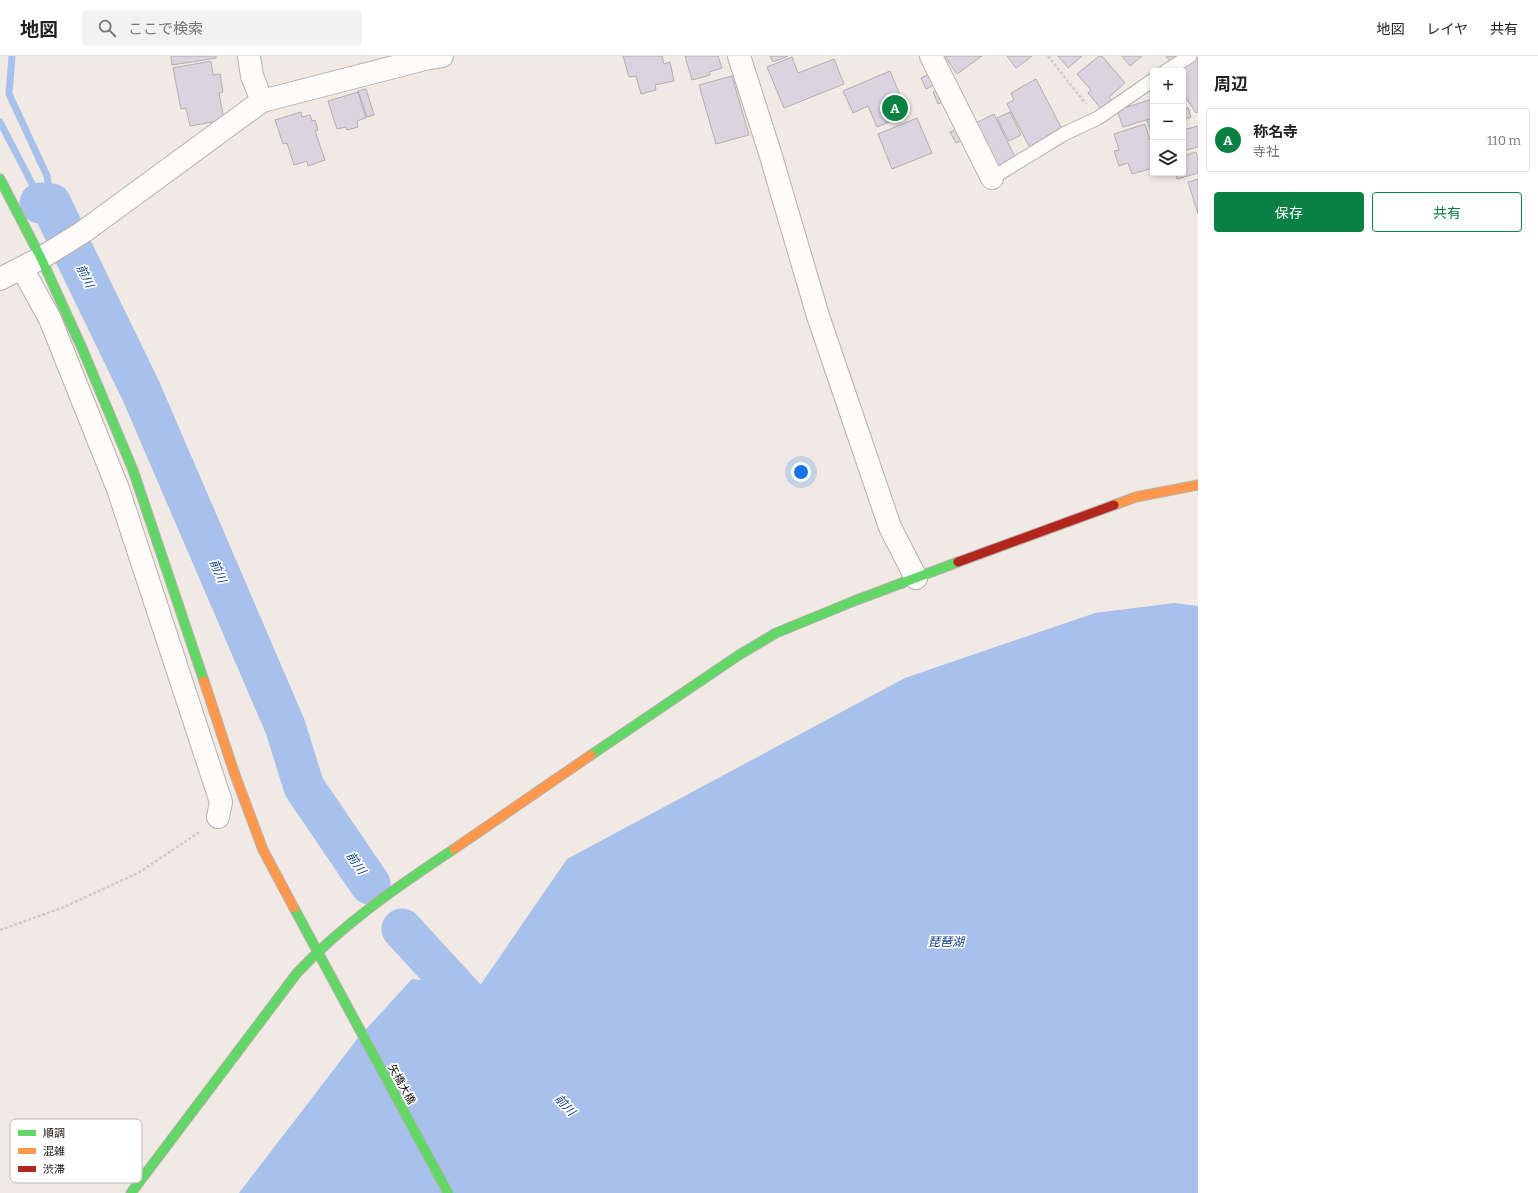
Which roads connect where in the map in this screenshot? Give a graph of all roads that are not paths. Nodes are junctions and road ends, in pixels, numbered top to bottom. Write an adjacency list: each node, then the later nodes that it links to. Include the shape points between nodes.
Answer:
1 (249, 56): 8 (street, via 252,76)
2 (442, 56): 8 (street)
3 (739, 56): 15 (street, via 823,331 890,526)
4 (931, 56): 9 (street)
5 (1190, 56): 6 (lane)
6 (1171, 68)
7 (1150, 82): 9 (lane, via 1098,118 1064,134)
8 (262, 101): 11 (street, via 83,232)
9 (992, 178)
10 (0, 179): 11 (street, 矢橋大橋, via 27,229)
11 (48, 254): 12 (street); 17 (street, 矢橋大橋, via 82,348 133,470 234,772 263,850)
12 (22, 268): 13 (street); 16 (street, via 50,319 118,489 221,802)
13 (0, 279)
14 (1198, 485): 15 (street, via 1136,497)
15 (916, 578): 17 (street, via 776,633 739,655 396,888 358,915)
16 (218, 817)
17 (317, 951): 18 (street, via 297,973); 21 (street, 矢橋大橋)
18 (142, 1178)
19 (139, 1183): 20 (street)
20 (131, 1193)
21 (448, 1193)

